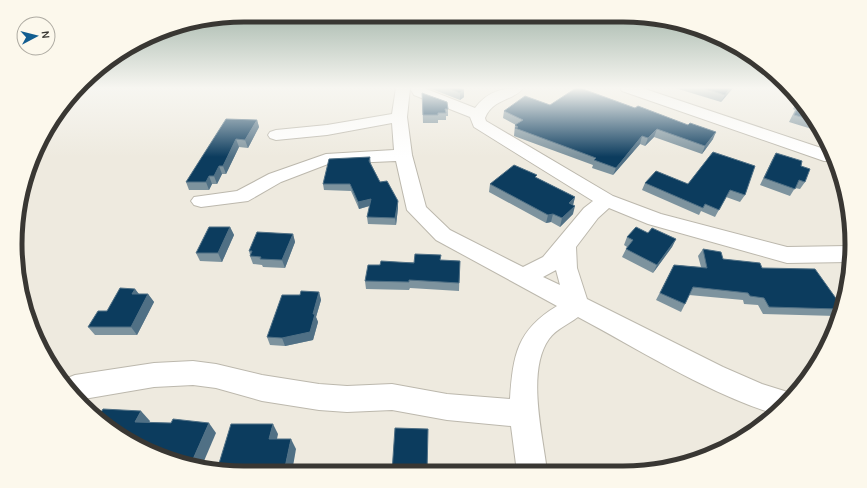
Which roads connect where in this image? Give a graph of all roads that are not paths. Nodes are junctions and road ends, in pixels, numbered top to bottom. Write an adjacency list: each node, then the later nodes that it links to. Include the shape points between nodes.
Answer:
1 (400, 111): 6 (street)
2 (467, 111): 5 (street)
3 (480, 111): 5 (street)
4 (694, 111): 9 (street)
5 (478, 115): 10 (street, via 478,121 491,132)
6 (399, 117): 7 (street, via 327,130); 8 (street)
7 (276, 135)
8 (403, 155): 11 (street, via 326,159 275,178 241,197); 14 (street, via 417,210 434,228 463,246)
9 (827, 156)
10 (606, 200): 12 (street, via 591,213); 13 (street, via 655,219 787,255)
11 (201, 201)
12 (565, 245): 14 (street, via 551,263); 15 (street, via 566,268)
13 (845, 254)
14 (525, 276): 15 (street)
15 (578, 305): 17 (street, via 714,376 759,396); 18 (street, via 541,330 534,342 528,358)
16 (75, 388): 18 (street, via 154,375 193,372 262,388 330,398 392,397 447,407)
17 (779, 402)
18 (524, 414): 19 (street)
19 (531, 466)

